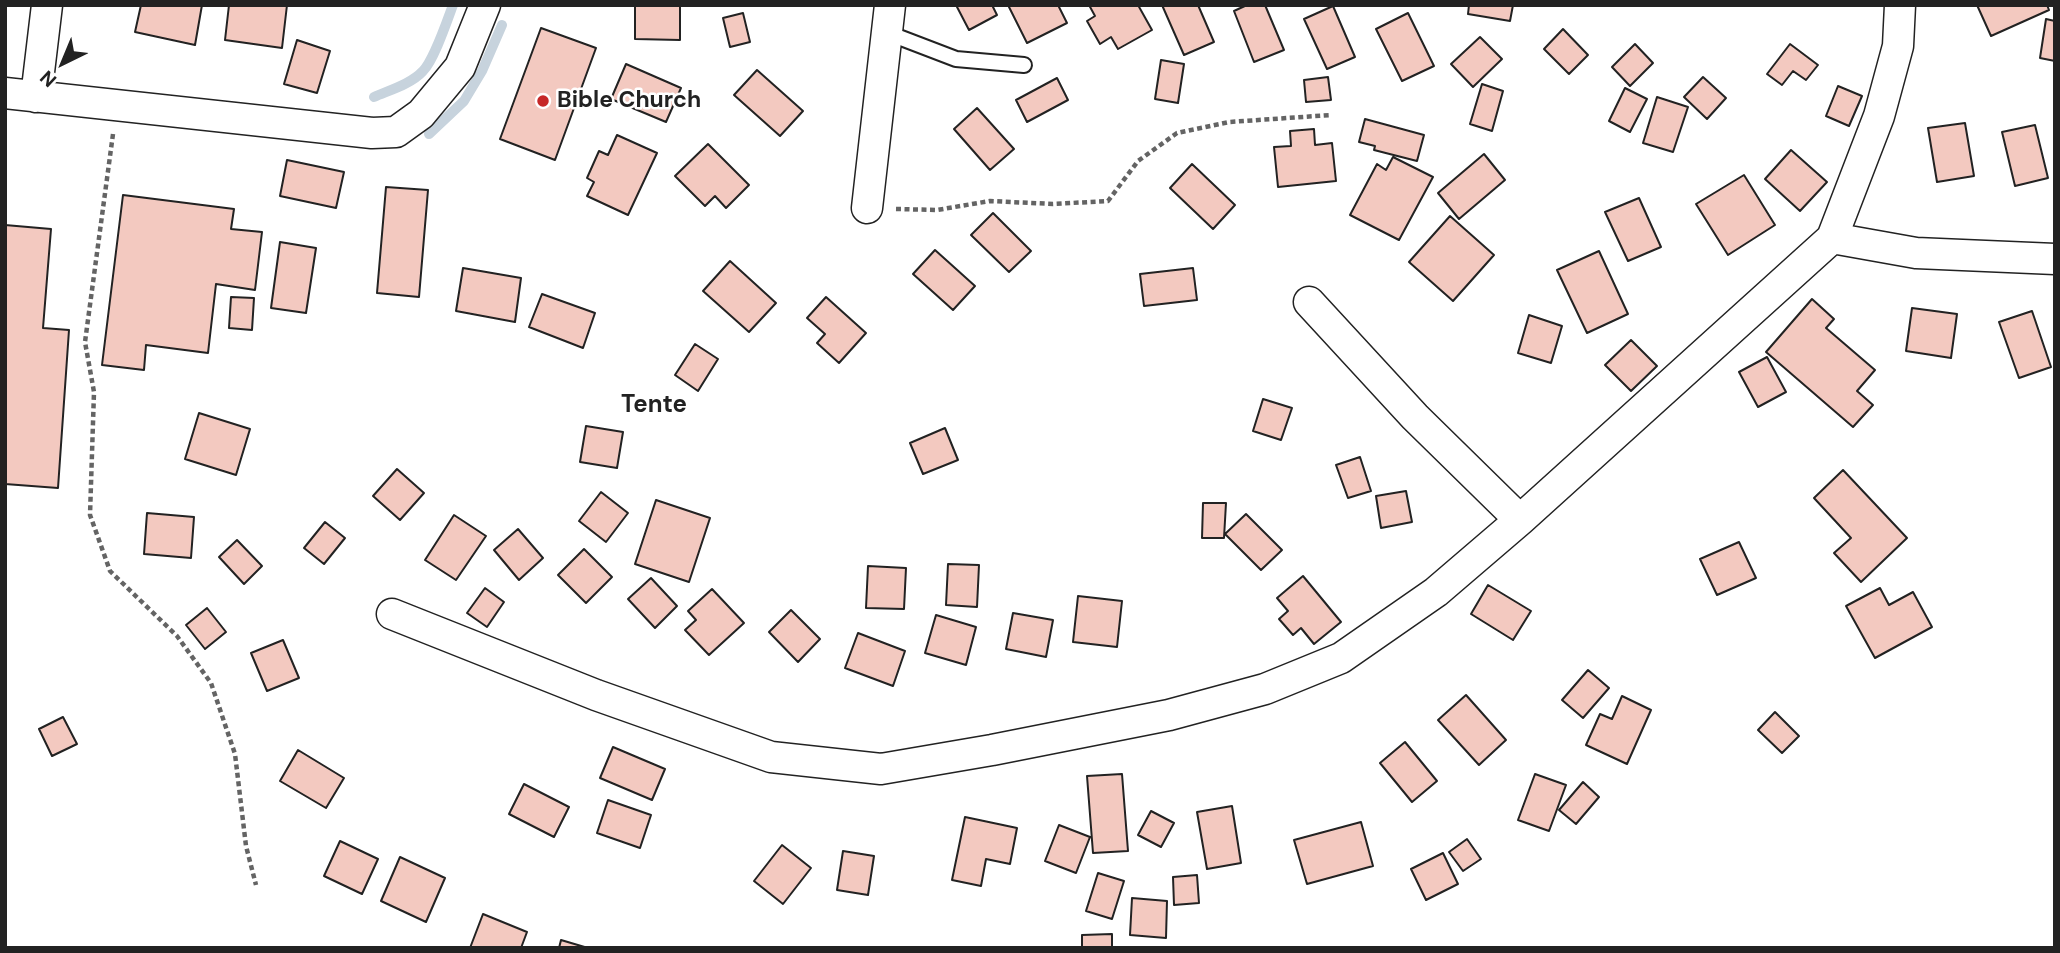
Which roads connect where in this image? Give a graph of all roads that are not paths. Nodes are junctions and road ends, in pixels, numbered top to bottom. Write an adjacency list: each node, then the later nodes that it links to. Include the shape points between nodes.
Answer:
1 (47, 5): 7 (street)
2 (485, 5): 7 (street, via 460,68 421,114 396,132)
3 (1900, 5): 9 (street, via 1898,46 1879,116)
4 (889, 19): 5 (lane, via 956,59); 8 (street)
5 (1024, 65)
6 (5, 93): 7 (street)
7 (36, 97)
8 (867, 208)
9 (1832, 238): 10 (street, via 1916,253); 12 (street)
10 (2055, 259)
11 (1309, 302): 12 (street, via 1415,417)
12 (1520, 520): 13 (street, via 1436,592 1341,658 1265,689 1170,715 881,769 771,757 596,695)
13 (393, 614)

